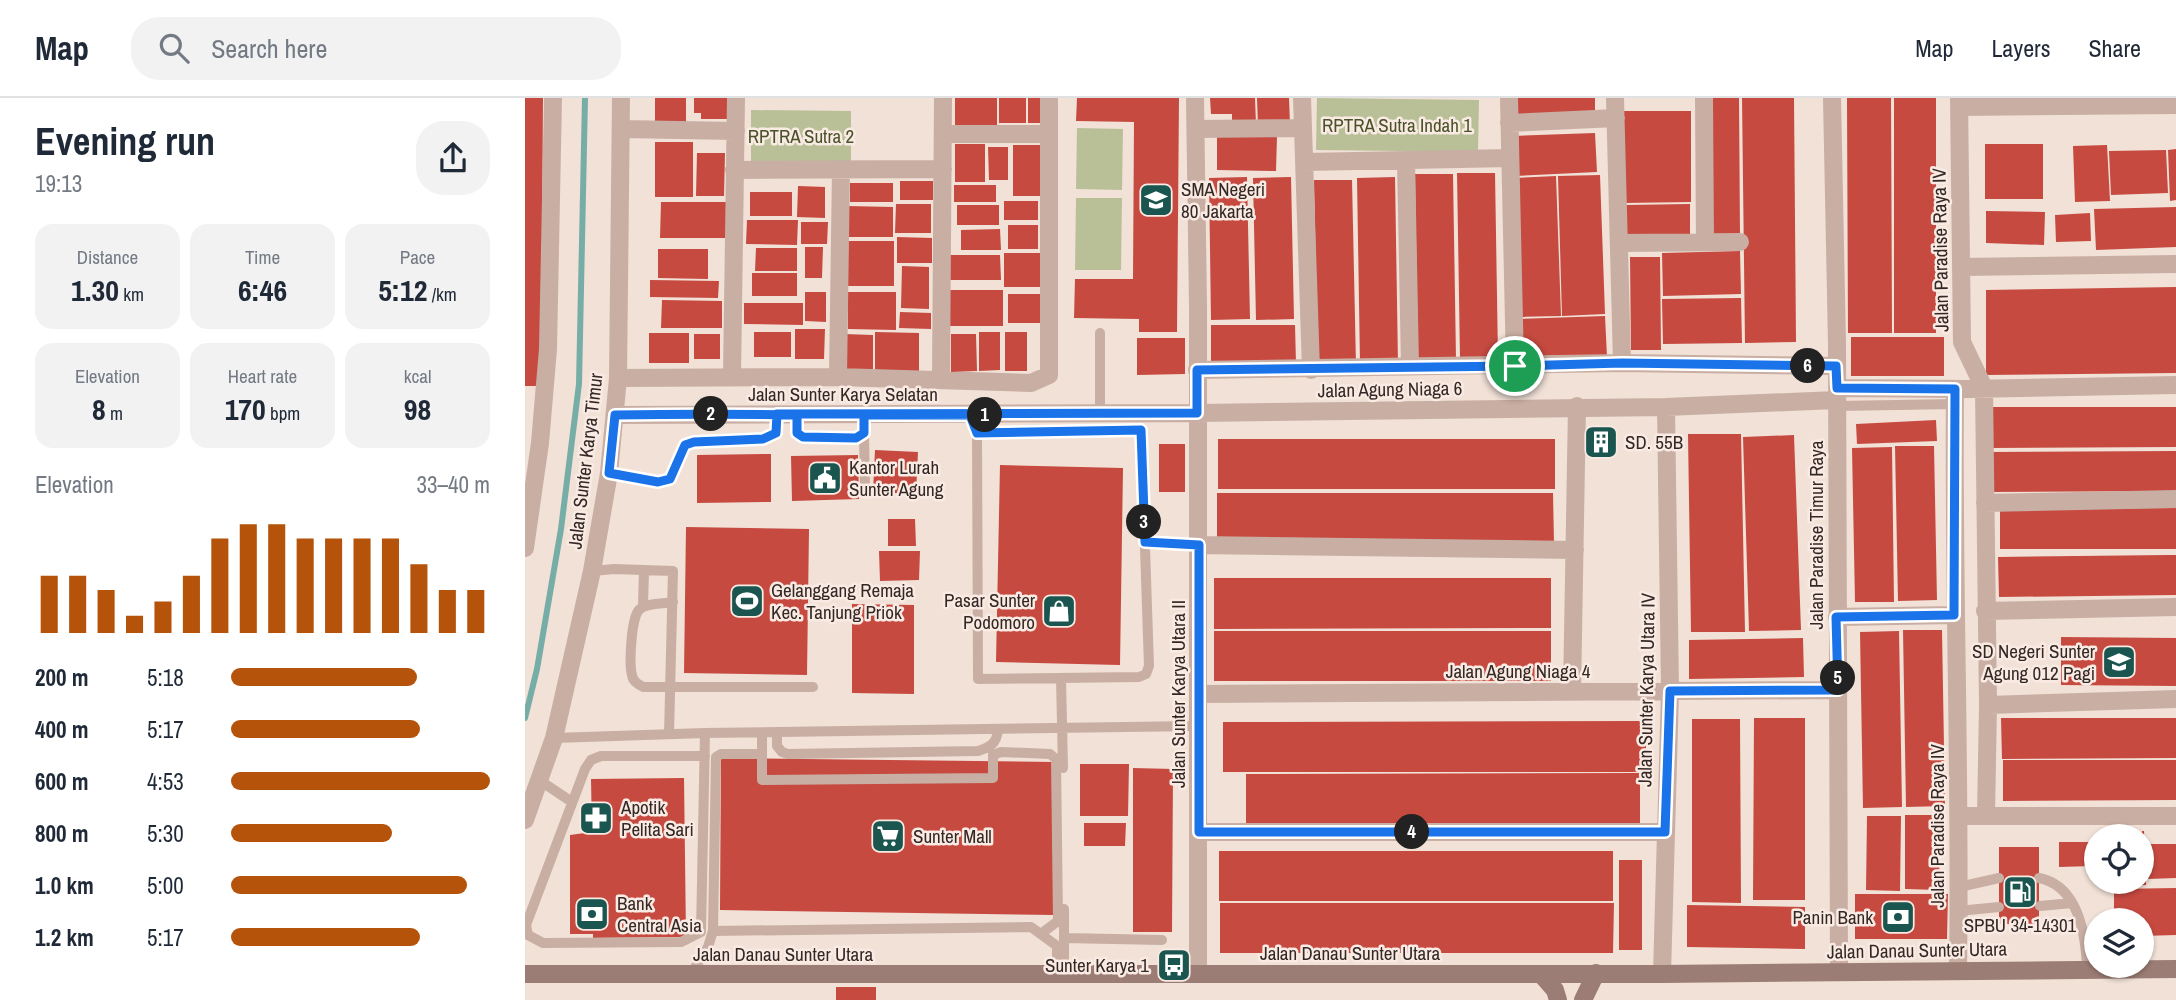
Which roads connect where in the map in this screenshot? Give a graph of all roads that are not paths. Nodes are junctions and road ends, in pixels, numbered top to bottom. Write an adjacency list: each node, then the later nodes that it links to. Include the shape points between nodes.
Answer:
1 (553, 98): 62 (street, via 548,349)
2 (621, 98): 17 (street, Jalan Sunter Karya Timur)
3 (736, 98): 19 (street)
4 (943, 98): 20 (street)
5 (1049, 98): 21 (street)
6 (1195, 98): 18 (street, Jalan Sunter Karya Utara II)
7 (1302, 98): 16 (street)
8 (1509, 98): 15 (street)
9 (1615, 98): 14 (street)
10 (1704, 98): 28 (street)
11 (1832, 98): 37 (street, Jalan Paradise Timur Raya)
12 (1959, 102): 13 (street); 32 (street, Jalan Paradise Raya IV)
13 (2176, 105)
14 (1616, 118): 15 (street); 30 (street)
15 (1509, 123): 22 (street)
16 (1303, 128): 18 (street); 24 (street)
17 (621, 129): 19 (street); 42 (street, Jalan Sunter Karya Timur)
18 (1196, 129): 38 (street, Jalan Sunter Karya Utara II)
19 (736, 131): 27 (street)
20 (943, 134): 21 (street); 26 (street)
21 (1049, 134): 43 (street, via 1049,375 1031,383)
22 (1510, 158): 23 (street); 36 (street)
23 (1406, 160): 24 (street); 35 (street)
24 (1305, 162): 39 (street)
25 (841, 169): 26 (street); 27 (street); 41 (street)
26 (943, 169): 43 (street)
27 (734, 170): 40 (street)
28 (1705, 242): 29 (street); 30 (street)
29 (1741, 242)
30 (1619, 243): 34 (street)
31 (2176, 264): 32 (street)
32 (1961, 267): 45 (street, Jalan Paradise Raya IV, via 1962,342)
33 (1100, 333): 52 (lane)
34 (1622, 363): 36 (street); 37 (street)
35 (1410, 366): 36 (street); 39 (street)
36 (1515, 366)
37 (1836, 366): 47 (street, Jalan Paradise Timur Raya)
38 (1197, 370): 39 (street); 50 (street, Jalan Sunter Karya Utara II)
39 (1311, 370)
40 (732, 376): 41 (street); 42 (street)
41 (838, 377): 43 (street)
42 (618, 379): 53 (street, Jalan Sunter Karya Timur)
43 (941, 379)
44 (2176, 385): 45 (street, Jalan Agung Niaga 6)
45 (1984, 388): 46 (street, Jalan Agung Niaga 6); 59 (street, Jalan Paradise Raya IV)
46 (1955, 397): 47 (street, Jalan Agung Niaga 6); 70 (street, Jalan Paradise Raya IV)
47 (1837, 398): 49 (street, Jalan Agung Niaga 6); 71 (street, Jalan Paradise Timur Raya)
48 (1577, 406): 49 (street, Jalan Agung Niaga 6); 50 (street, Jalan Agung Niaga 6); 63 (street)
49 (1665, 407): 76 (street, Jalan Sunter Karya Utara IV)
50 (1197, 413): 52 (street, Jalan Sunter Karya Selatan); 61 (street, Jalan Sunter Karya Utara II)
51 (777, 414): 53 (street, Jalan Sunter Karya Selatan); 55 (street, Jalan Sunter Karya Selatan); 56 (lane, via 776,433 763,439 685,445 670,479 658,482)
52 (1100, 414): 54 (street, Jalan Sunter Karya Selatan)
53 (615, 415): 56 (street, Jalan Sunter Karya Timur)
54 (975, 421): 55 (street, Jalan Sunter Karya Selatan); 60 (lane, via 1141,430); 72 (lane, via 978,680)
55 (864, 424): 57 (lane)
56 (609, 473): 65 (street, Jalan Sunter Karya Timur)
57 (865, 489)
58 (2176, 499): 59 (street)
59 (1985, 503): 69 (street, Jalan Paradise Raya IV)
60 (1145, 542): 61 (lane); 72 (lane, via 1146,674)
61 (1199, 545): 63 (street); 78 (street, Jalan Sunter Karya Utara II)
62 (525, 548)
63 (1575, 550): 77 (street)
64 (644, 570): 65 (lane); 66 (lane, via 673,571); 67 (lane)
65 (592, 571): 88 (street, Jalan Sunter Karya Timur)
66 (673, 602): 67 (lane); 73 (lane)
67 (643, 606): 73 (lane, via 633,623 631,675 643,687)
68 (2176, 607): 69 (street)
69 (1985, 611): 80 (street, Jalan Paradise Raya IV)
70 (1954, 615): 71 (street); 93 (street, Jalan Paradise Raya IV)
71 (1836, 617): 75 (street, Jalan Paradise Timur Raya)
72 (1061, 678): 82 (lane)
73 (670, 687): 74 (lane); 87 (lane)
74 (813, 687)
75 (1838, 690): 76 (street, Jalan Agung Niaga 4); 115 (street, Jalan Paradise Timur Raya)
76 (1670, 691): 77 (street, Jalan Agung Niaga 4); 98 (street, Jalan Sunter Karya Utara IV)
77 (1572, 692): 78 (street, Jalan Agung Niaga 4)
78 (1198, 694): 81 (street, Jalan Sunter Karya Utara II)
79 (2176, 699): 80 (street)
80 (1988, 705): 94 (street, Jalan Paradise Raya IV)
81 (1198, 726): 82 (lane); 97 (street, Jalan Sunter Karya Utara II)
82 (1062, 728): 83 (lane); 108 (lane)
83 (998, 729): 86 (lane); 86 (lane, via 990,747 964,751 788,754 777,746)
84 (705, 733): 85 (lane); 87 (lane); 90 (lane)
85 (762, 733): 86 (lane); 89 (lane)
86 (777, 733)
87 (669, 734): 88 (lane)
88 (554, 738): 91 (street, Jalan Sunter Karya Timur)
89 (761, 754): 106 (lane, via 716,757); 107 (lane, via 762,780 993,778 993,755 1000,752 1050,754 1056,759 1058,921)
90 (705, 756): 92 (lane, via 601,756 585,769); 92 (lane, via 701,932 681,942 543,943 528,935 526,925)
91 (539, 780): 92 (lane); 96 (street, Jalan Sunter Karya Timur)
92 (572, 802)
93 (1959, 816): 94 (street); 101 (street, Jalan Paradise Raya IV)
94 (1986, 816): 95 (street)
95 (2176, 817)
96 (525, 820)
97 (1199, 832): 98 (street); 118 (street, Jalan Sunter Karya Utara II)
98 (1665, 832): 120 (street, Jalan Sunter Karya Utara IV)
99 (1999, 878): 101 (lane)
100 (2039, 878): 102 (lane, via 2053,881)
101 (1959, 887): 105 (street, Jalan Paradise Raya IV)
102 (2073, 903): 103 (lane); 110 (lane)
103 (2040, 906)
104 (2000, 907): 105 (lane)
105 (1958, 911): 111 (street, Jalan Paradise Raya IV)
106 (713, 931): 107 (lane, via 1031,928); 122 (lane)
107 (1042, 933): 121 (lane, via 1057,946)
108 (1064, 939): 109 (lane); 121 (lane)
109 (1162, 940)
110 (2084, 946)
111 (1958, 969): 114 (main road, Jalan Danau Sunter Utara); 115 (main road, Jalan Danau Sunter Utara)
112 (2154, 969): 113 (main road, Jalan Danau Sunter Utara)
113 (2176, 969)
114 (2084, 970)
115 (1839, 972): 120 (main road, Jalan Danau Sunter Utara)
116 (1596, 973): 119 (main road, Jalan Danau Sunter Utara); 120 (main road, Jalan Danau Sunter Utara); 123 (main road)
117 (525, 974): 122 (main road, Jalan Danau Sunter Utara)
118 (1198, 974): 119 (main road, Jalan Danau Sunter Utara); 121 (main road, Jalan Danau Sunter Utara)
119 (1541, 974): 124 (main road, via 1555,989)
120 (1662, 974)
121 (1060, 975): 122 (main road, Jalan Danau Sunter Utara)
122 (690, 976)
123 (1584, 997)
124 (1558, 1000)

